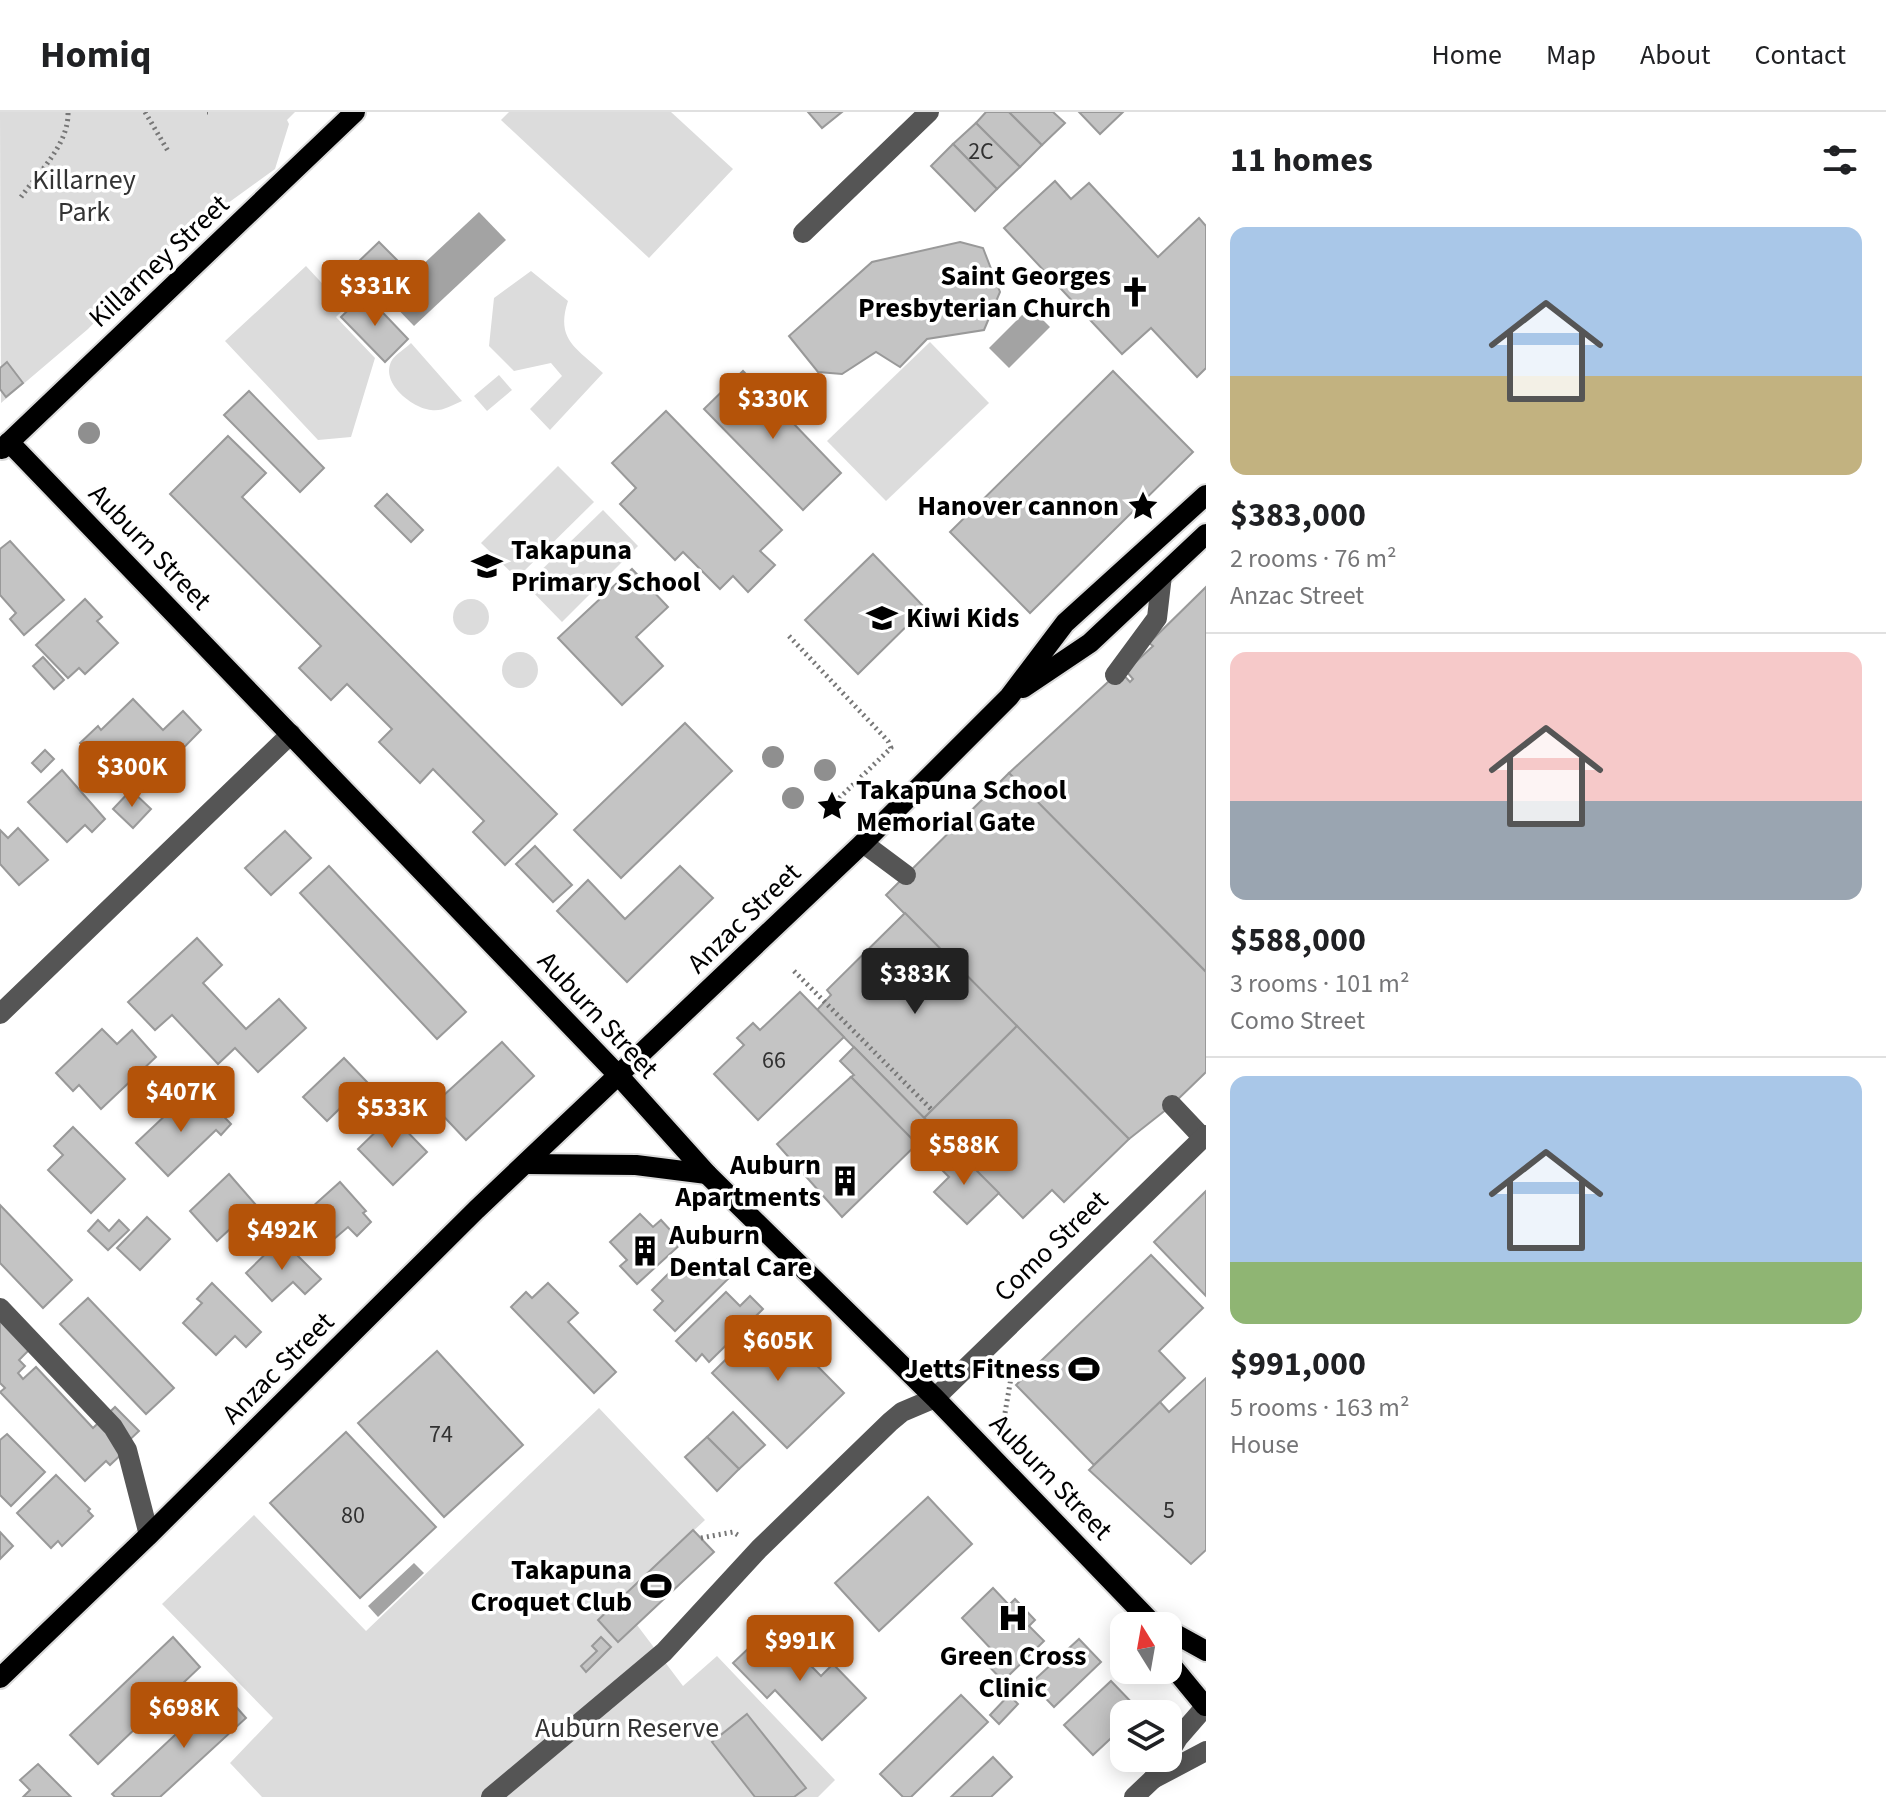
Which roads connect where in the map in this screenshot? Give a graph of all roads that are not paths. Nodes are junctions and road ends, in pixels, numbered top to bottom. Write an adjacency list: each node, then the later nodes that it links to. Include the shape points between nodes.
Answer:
1 (355, 112): 4 (main road, Killarney Street)
2 (929, 112): 3 (street)
3 (803, 233)
4 (3, 441): 10 (main road, Auburn Street)
5 (1206, 495): 9 (main road, Anzac Street, via 1065,623)
6 (1206, 534): 7 (main road, Anzac Street)
7 (1162, 575): 8 (street, via 1157,618); 9 (main road, Anzac Street, via 1090,643)
8 (1115, 675)
9 (1009, 697): 11 (main road, Anzac Street)
10 (291, 734): 13 (street); 14 (main road, Auburn Street)
11 (863, 843): 12 (street); 14 (main road, Anzac Street)
12 (906, 875)
13 (0, 1014)
14 (619, 1076): 17 (main road, Anzac Street); 18 (main road, Auburn Street)
15 (1172, 1105): 16 (street)
16 (1205, 1136): 20 (street, Como Street)
17 (525, 1164): 18 (main road, via 636,1165); 21 (main road, Anzac Street)
18 (707, 1174): 20 (main road, Auburn Street)
19 (0, 1308): 21 (street, via 113,1427 127,1450)
20 (935, 1398): 22 (main road, Auburn Street); 32 (street, Como Street, via 890,1422 759,1549 664,1652)
21 (149, 1535): 25 (main road, Anzac Street)
22 (1144, 1612)
23 (1182, 1638): 24 (main road, Auburn Street)
24 (1206, 1651)
25 (0, 1678)
26 (1182, 1678): 27 (main road)
27 (1205, 1707): 28 (street)
28 (1182, 1733)
29 (1206, 1751): 31 (street)
30 (1157, 1772): 31 (street)
31 (1153, 1779): 33 (street)
32 (491, 1797)
33 (1134, 1797)

